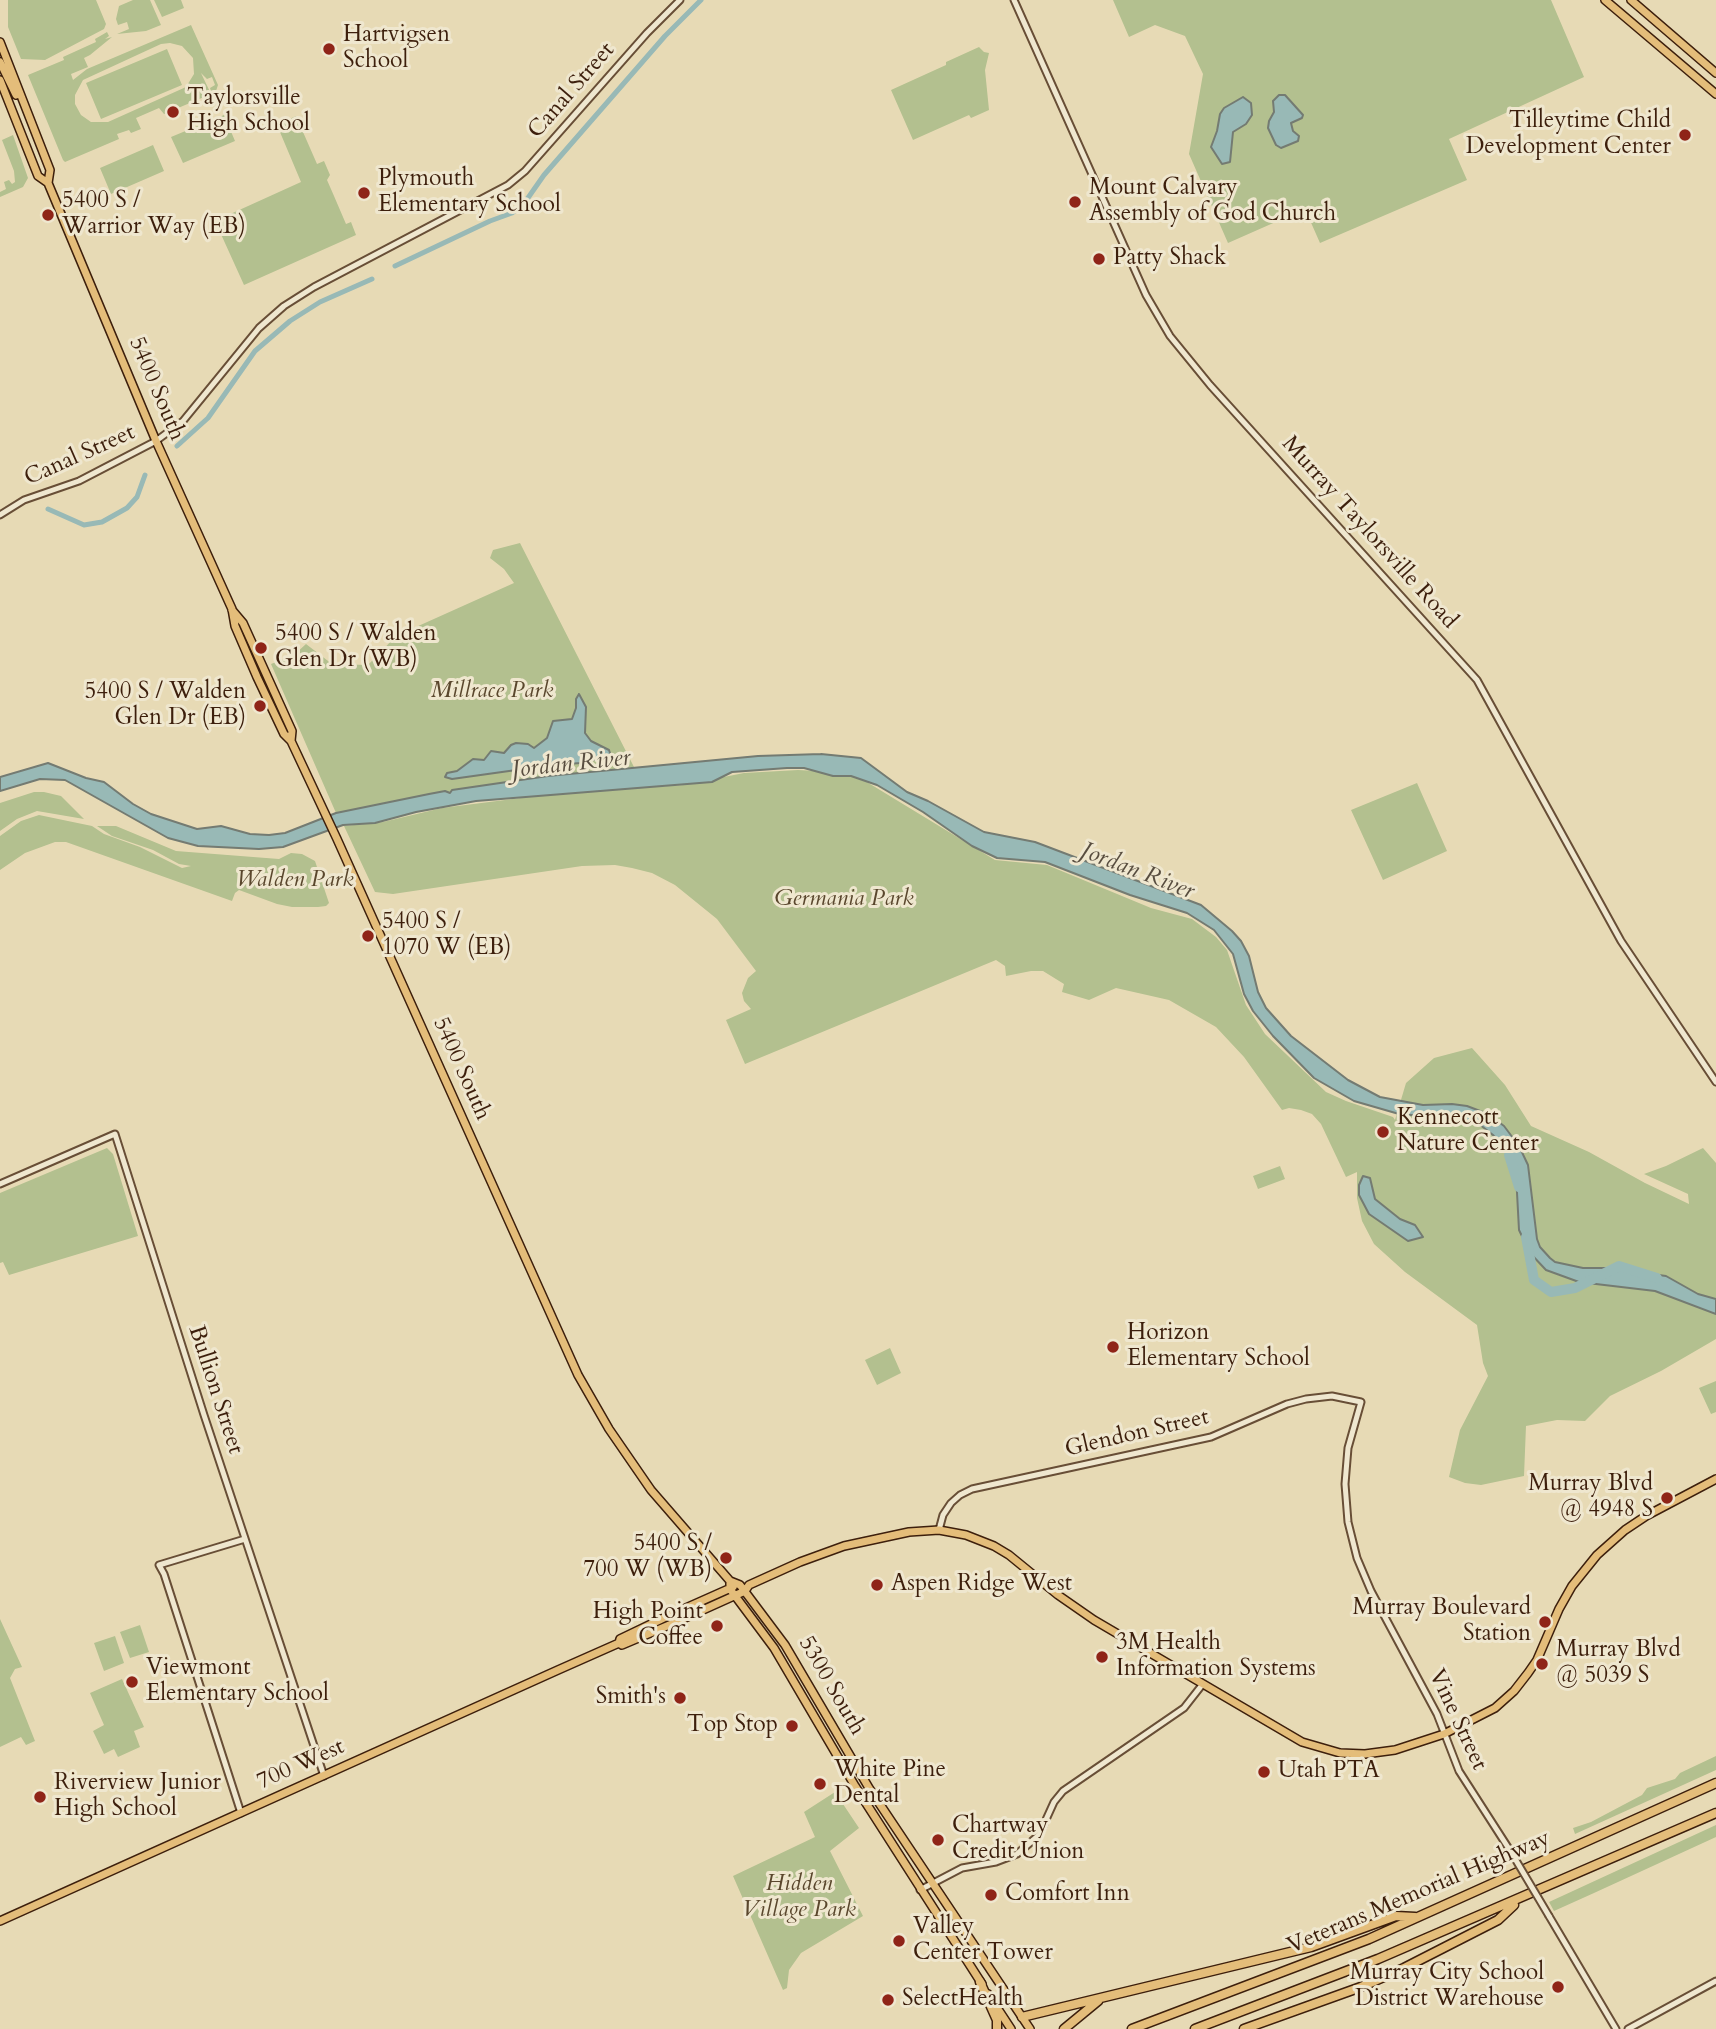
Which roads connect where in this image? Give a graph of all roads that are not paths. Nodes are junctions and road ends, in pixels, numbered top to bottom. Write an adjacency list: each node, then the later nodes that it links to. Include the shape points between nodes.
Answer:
1 (680, 0): 12 (street, Canal Street, via 516,178 284,306 259,328 183,421)
2 (1014, 0): 16 (street, Murray Taylorsville Road, via 1146,295 1170,336 1477,680 1621,941)
3 (1605, 0): 9 (main road)
4 (1631, 0): 7 (main road)
5 (0, 42): 10 (main road, 5400 South)
6 (0, 62): 10 (main road)
7 (1716, 73)
8 (0, 80): 11 (main road, 5400 South, via 37,176)
9 (1716, 94)
10 (26, 111): 11 (main road, 5400 South, via 50,170)
11 (48, 183): 12 (main road, 5400 South)
12 (156, 441): 13 (street, Canal Street); 14 (main road, 5400 South)
13 (0, 515)
14 (232, 609): 15 (main road, 5400 South, via 257,677); 15 (main road, 5400 South, via 266,672 292,731)
15 (291, 741): 19 (main road, 5400 South)
16 (1716, 1082)
17 (0, 1184): 22 (street, Bullion Street, via 115,1134)
18 (1361, 1402): 21 (street, Glendon Street, via 1332,1396 1306,1399 1211,1437 972,1489 951,1503); 26 (street, Vine Street, via 1346,1466 1351,1537 1365,1578)
19 (598, 1411): 24 (main road, 5300 South, via 651,1490)
20 (1716, 1479): 26 (main road, 700 West, via 1646,1516 1611,1541 1572,1586 1537,1660 1520,1684 1495,1708)
21 (939, 1530): 23 (main road, 700 West, via 844,1546); 25 (main road, 700 West, via 1002,1550 1076,1609)
22 (245, 1539): 27 (street, Bullion Street); 29 (street, via 159,1565)
23 (745, 1587): 24 (main road, 700 West); 24 (main road, 5300 South); 31 (main road, 5300 South)
24 (732, 1588): 27 (main road, 700 West, via 641,1637); 32 (main road, 5300 South, via 783,1661)
25 (1202, 1685): 26 (main road, 700 West, via 1286,1734 1329,1751 1379,1753); 31 (street, via 1184,1708 1063,1791 1039,1835 1017,1854 996,1863 962,1868)
26 (1444, 1734): 47 (street, Vine Street, bridge, via 1466,1784)
27 (324, 1776): 29 (main road, 700 West)
28 (1716, 1783): 34 (highway, Veterans Memorial Highway)
29 (241, 1813): 35 (main road, 700 West)
30 (1716, 1813): 33 (highway, Veterans Memorial Highway)
31 (932, 1883): 32 (street); 39 (main road, 5300 South)
32 (920, 1890): 37 (main road, 5300 South)
33 (1519, 1900): 45 (highway, Veterans Memorial Highway); 46 (highway, via 1498,1920 1404,1968)
34 (1418, 1917): 38 (highway, via 1396,1916 1311,1947); 44 (highway, Veterans Memorial Highway)
35 (0, 1921)
36 (1716, 1981): 48 (street)
37 (981, 1982): 40 (highway); 41 (main road, 5300 South)
38 (1103, 1998): 39 (highway); 43 (highway)
39 (1022, 2017): 42 (main road, 5300 South)
40 (997, 2029)
41 (1011, 2029)
42 (1030, 2029)
43 (1064, 2029)
44 (1132, 2029)
45 (1195, 2029)
46 (1244, 2029)
47 (1616, 2029)
48 (1628, 2029)

